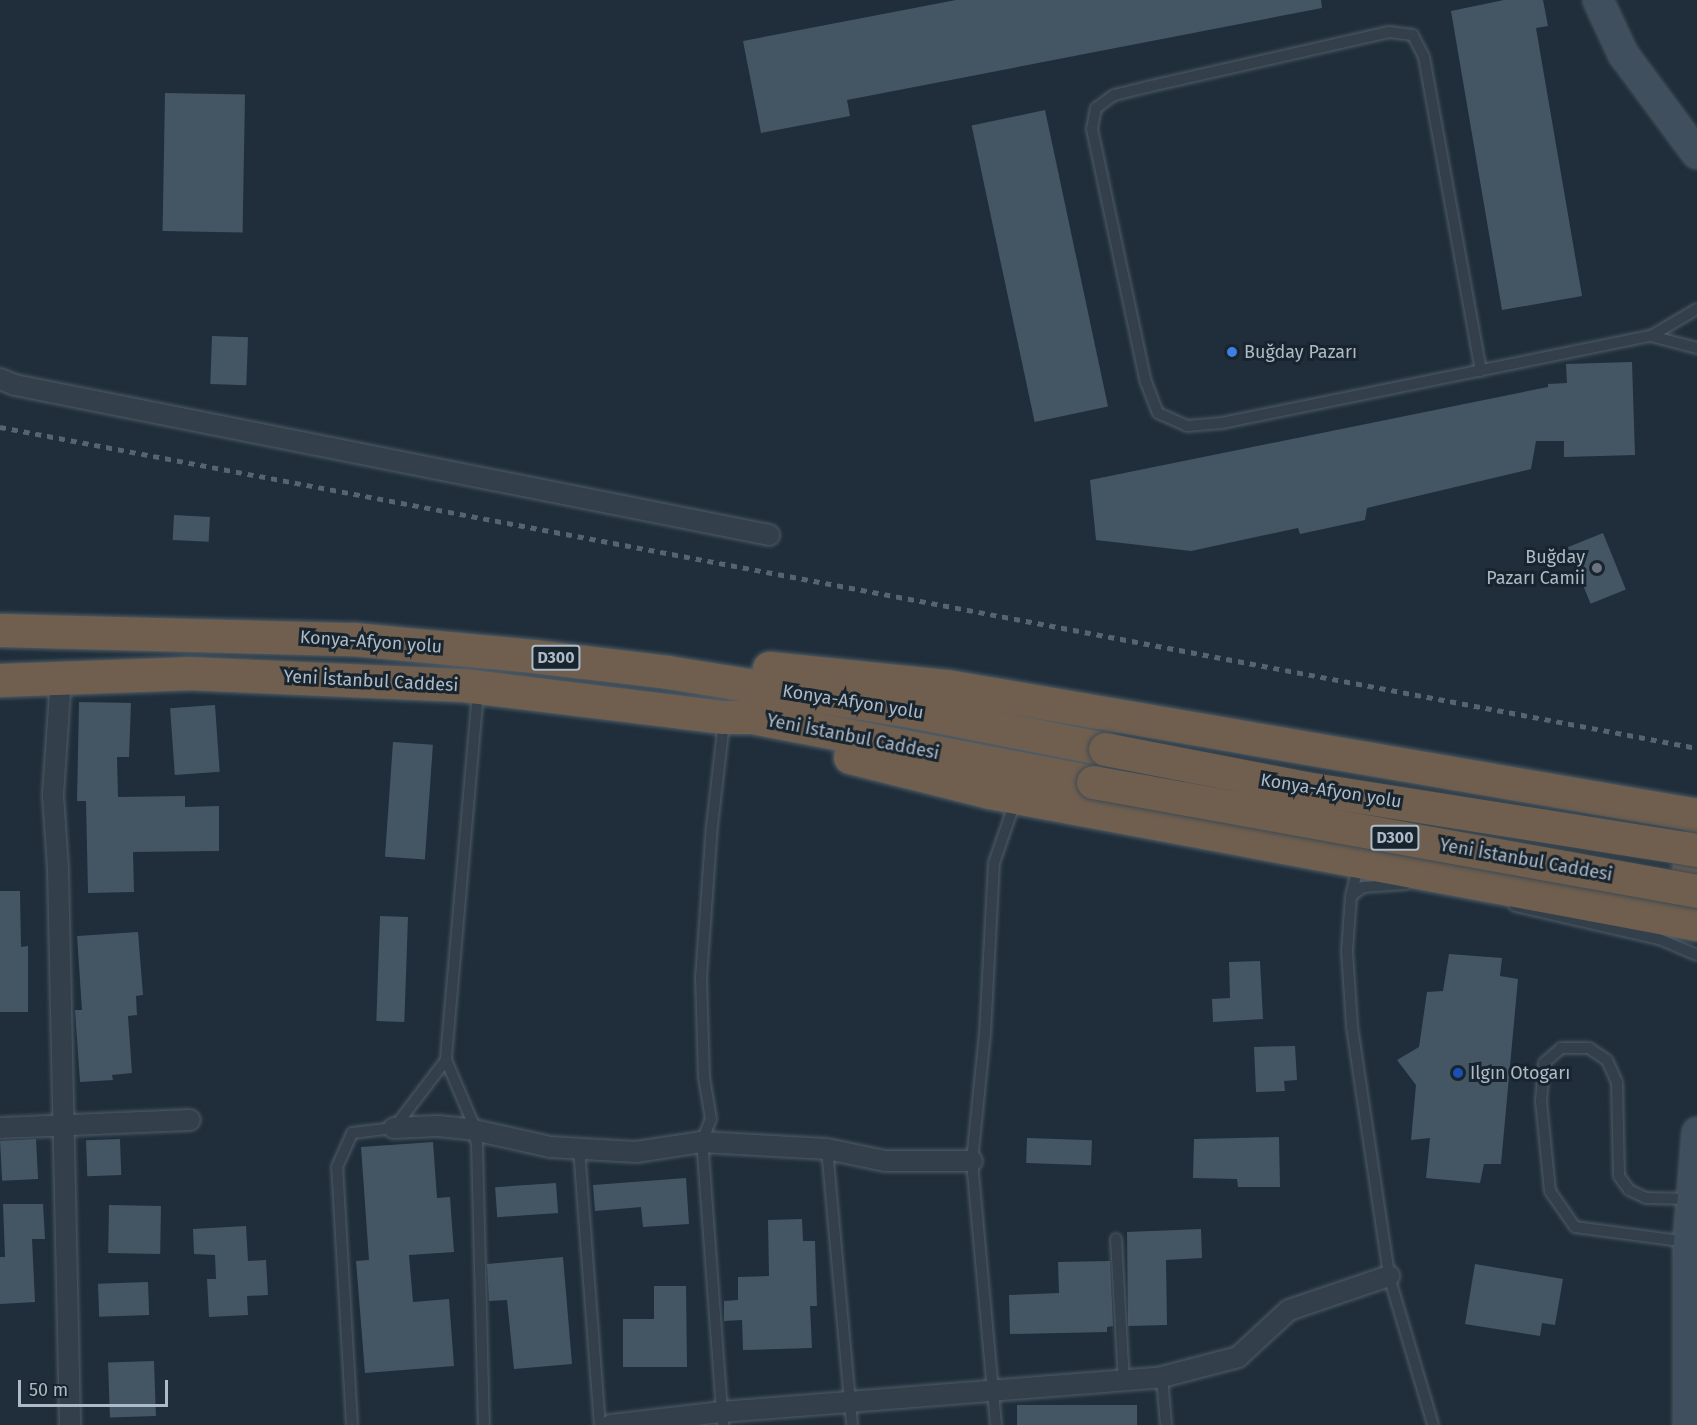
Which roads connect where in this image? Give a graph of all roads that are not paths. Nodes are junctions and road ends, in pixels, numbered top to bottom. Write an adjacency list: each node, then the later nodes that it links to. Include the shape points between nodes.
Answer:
1 (1598, 0): 2 (main road, via 1623,54)
2 (1696, 151)
3 (1697, 309): 4 (lane)
4 (1651, 336): 5 (lane); 6 (lane)
5 (1697, 348)
6 (1480, 371): 6 (lane, via 1222,423 1187,426 1158,413 1146,382 1092,129 1096,108 1114,95 1147,87 1389,32 1413,35 1424,57)
7 (0, 379): 8 (street)
8 (769, 535)
9 (0, 630): 10 (highway, Konya-Afyon yolu / D300, via 353,639)
10 (667, 672): 16 (highway, via 756,667 947,686); 18 (highway, Konya-Afyon yolu / D300, bridge, via 911,711 1306,788)
11 (61, 677): 12 (highway, Yeni İstanbul Caddesi / D300); 13 (highway, Yeni İstanbul Caddesi / D300, via 187,673); 29 (street, via 52,795 58,869)
12 (0, 680)
13 (479, 687): 14 (highway, Yeni İstanbul Caddesi / D300); 27 (lane)
14 (724, 717): 15 (highway, via 746,732); 21 (highway, Yeni İstanbul Caddesi / D300, bridge, via 752,717 1093,783); 34 (lane, via 701,978 704,1077 711,1119)
15 (1018, 796): 19 (highway); 37 (lane, via 994,863 986,1034)
16 (1697, 815)
17 (1697, 844): 24 (highway, via 1689,859 1688,883)
18 (1697, 850)
19 (1359, 861): 22 (lane); 25 (highway)
20 (1421, 887): 22 (lane, via 1401,883 1363,887)
21 (1697, 891)
22 (1351, 896): 41 (lane, via 1347,951 1352,1027)
23 (1497, 902): 26 (lane, via 1659,939)
24 (1697, 909)
25 (1697, 924)
26 (1697, 955)
27 (446, 1060): 31 (lane); 32 (lane)
28 (190, 1120): 29 (street)
29 (62, 1123): 30 (street); 47 (street)
30 (0, 1128)
31 (394, 1128): 32 (street, via 438,1126); 48 (lane, via 352,1133 337,1167)
32 (474, 1130): 35 (street, via 550,1148); 49 (lane)
33 (1697, 1131): 38 (main road)
34 (702, 1142): 35 (street, via 636,1152); 36 (street); 46 (lane)
35 (579, 1148): 50 (lane)
36 (827, 1149): 37 (street, via 885,1161); 45 (lane)
37 (972, 1161): 44 (lane)
38 (1696, 1199): 40 (main road); 40 (lane, via 1646,1198 1629,1190 1619,1176 1617,1082 1607,1060 1589,1048 1561,1048 1544,1063 1540,1101 1550,1191 1575,1227)
39 (1116, 1239): 43 (lane)
40 (1693, 1242): 56 (main road)
41 (1389, 1276): 42 (street, via 1289,1310 1238,1357); 55 (lane)
42 (1162, 1377): 43 (street); 54 (lane)
43 (1124, 1380): 44 (street)
44 (994, 1390): 45 (street); 53 (lane)
45 (849, 1403): 46 (street); 52 (lane)
46 (723, 1419): 51 (street)
47 (70, 1425)
48 (352, 1425)
49 (484, 1425)
50 (600, 1425)
51 (611, 1425)
52 (852, 1425)
53 (996, 1425)
54 (1166, 1425)
55 (1433, 1425)
56 (1688, 1425)

